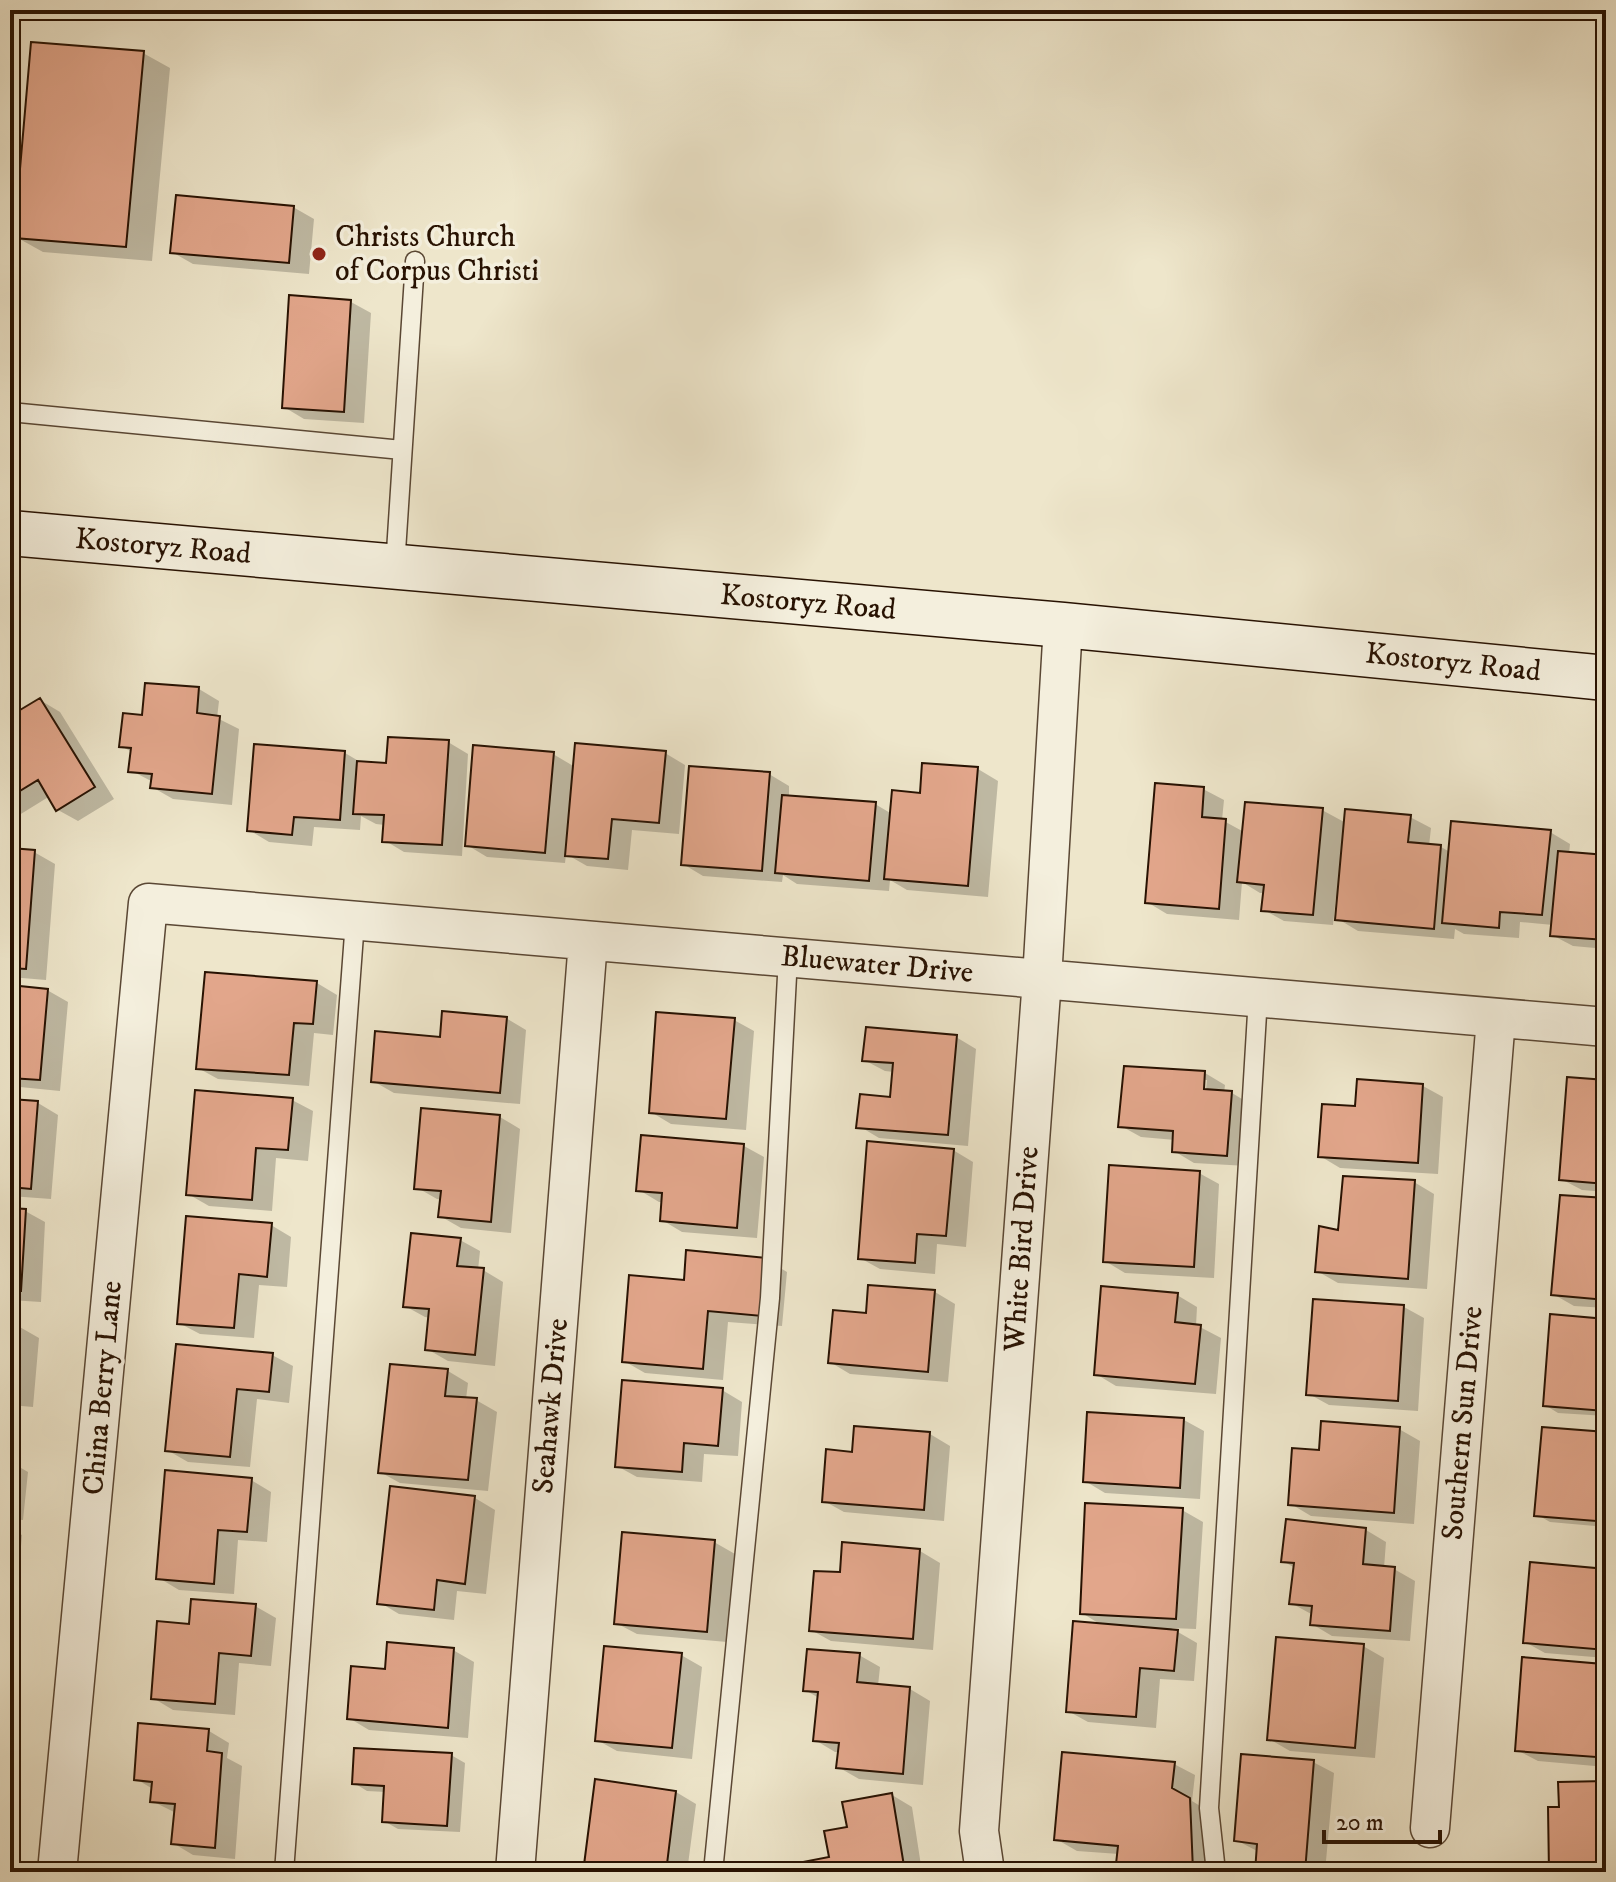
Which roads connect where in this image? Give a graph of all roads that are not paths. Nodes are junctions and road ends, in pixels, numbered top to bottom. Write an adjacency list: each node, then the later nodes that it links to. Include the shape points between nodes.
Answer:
1 (415, 261): 3 (lane)
2 (10, 412): 3 (lane)
3 (402, 450): 5 (lane)
4 (10, 533): 5 (main road, Kostoryz Road)
5 (395, 567): 6 (main road, Kostoryz Road)
6 (1063, 625): 7 (main road, Kostoryz Road); 12 (street, White Bird Drive)
7 (1606, 678)
8 (148, 903): 9 (street, Bluewater Drive); 17 (street, China Berry Lane)
9 (355, 921): 10 (street, Bluewater Drive); 18 (lane)
10 (588, 941): 11 (street, Bluewater Drive); 19 (street, Seahawk Drive)
11 (788, 957): 12 (street, Bluewater Drive); 20 (lane, via 770,1298)
12 (1042, 979): 13 (street, Bluewater Drive); 21 (street, White Bird Drive, via 979,1831)
13 (1258, 997): 14 (street, Bluewater Drive); 22 (lane, via 1209,1808)
14 (1496, 1018): 15 (street, Bluewater Drive); 16 (street, Southern Sun Drive)
15 (1606, 1027)
16 (1430, 1828)
17 (57, 1872)
18 (284, 1872)
19 (515, 1872)
20 (713, 1872)
21 (985, 1872)
22 (1216, 1872)

